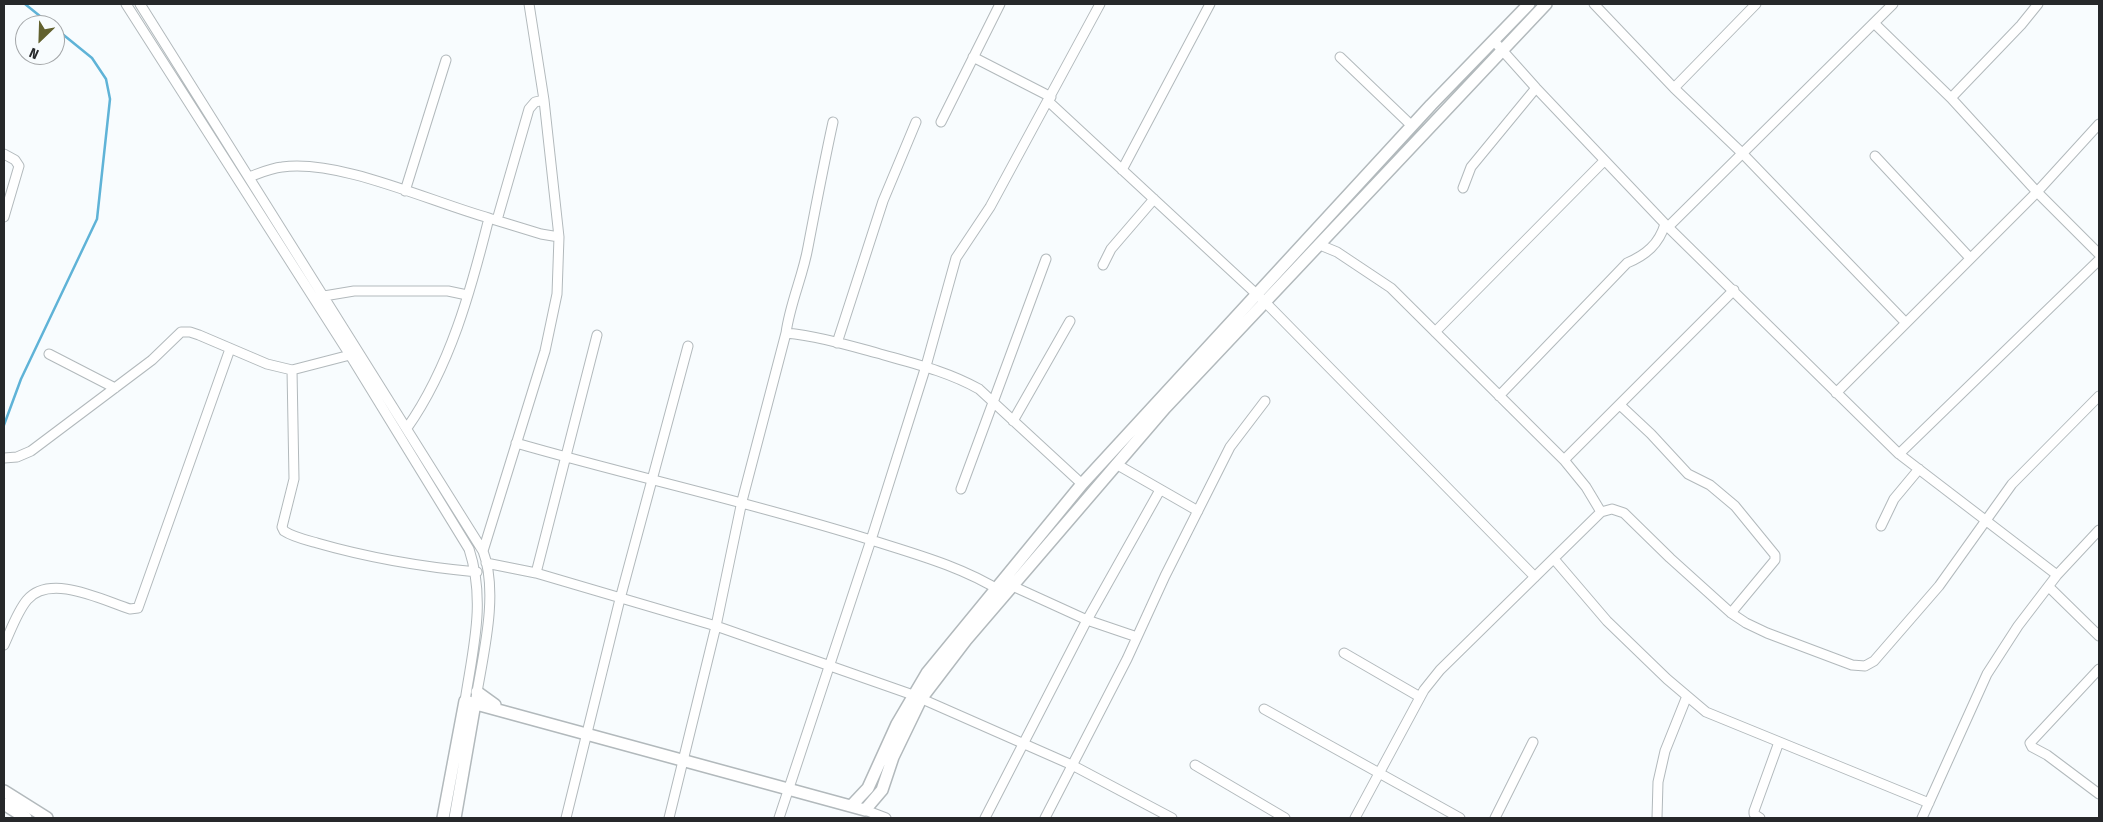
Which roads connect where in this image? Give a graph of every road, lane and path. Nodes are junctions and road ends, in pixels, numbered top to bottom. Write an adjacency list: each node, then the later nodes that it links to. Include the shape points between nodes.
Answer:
1 (126, 4): 61 (street)
2 (140, 4): 33 (street)
3 (529, 4): 22 (street)
4 (1000, 4): 15 (street)
5 (1100, 4): 21 (street)
6 (1210, 4): 32 (street)
7 (1529, 4): 14 (main road)
8 (1546, 4): 14 (main road)
9 (1594, 4): 19 (street)
10 (1756, 4): 19 (street)
11 (1893, 4): 13 (street)
12 (2038, 4): 20 (street)
13 (1875, 24): 20 (street); 29 (street)
14 (1498, 45): 18 (street); 27 (main road); 42 (main road)
15 (973, 56): 21 (street); 25 (street)
16 (1340, 57): 27 (street)
17 (446, 60): 35 (street)
18 (1536, 88): 31 (street); 34 (street, via 1471,168)
19 (1674, 88): 29 (street)
20 (1951, 98): 36 (street)
21 (1050, 99): 32 (street); 62 (street, via 990,207 956,258)
22 (544, 100): 39 (street, via 535,102 529,109); 41 (street)
23 (833, 122): 55 (street, via 808,248)
24 (916, 122): 57 (street, via 883,201)
25 (941, 122)
26 (2099, 124): 36 (street)
27 (1412, 126): 51 (main road)
28 (4, 154): 38 (street, via 19,166)
29 (1743, 154): 40 (street); 53 (street)
30 (1875, 156): 44 (street)
31 (1604, 161): 40 (street); 54 (street)
32 (1122, 170): 37 (street)
33 (249, 177): 35 (street, via 280,167 304,166 374,180); 50 (street)
34 (1463, 188)
35 (405, 191): 39 (street)
36 (2036, 192): 43 (street); 44 (street)
37 (1154, 199): 47 (street); 51 (street)
38 (4, 217)
39 (493, 219): 41 (street); 49 (street)
40 (1666, 226): 48 (street); 66 (street, via 1656,243 1639,258 1627,263)
41 (559, 237): 73 (street, via 553,318)
42 (1320, 245): 51 (main road); 54 (street, via 1378,277)
43 (2099, 254)
44 (1970, 258): 53 (street)
45 (1046, 259): 69 (street)
46 (2099, 260): 74 (street)
47 (1102, 265)
48 (1734, 290): 65 (street); 70 (street)
49 (467, 295): 50 (street, via 448,291 354,291); 72 (street, via 450,346 424,404)
50 (324, 296): 72 (street)
51 (1261, 298): 78 (main road); 81 (main road); 97 (street)
52 (1070, 321): 71 (street)
53 (1905, 322): 65 (street)
54 (1434, 332): 66 (street)
55 (786, 333): 57 (street); 84 (street)
56 (597, 335): 76 (street)
57 (836, 342): 62 (street)
58 (688, 346): 80 (street)
59 (230, 348): 63 (street, via 266,364); 64 (street, via 199,334 181,332 152,360); 106 (street, via 138,608 130,609 59,587 43,589 34,593 22,606)
60 (49, 354): 64 (street)
61 (350, 355): 63 (street); 94 (street, via 458,529)
62 (926, 366): 69 (street, via 964,380); 90 (street)
63 (292, 370): 94 (street, via 294,479 282,527 284,531 360,554 440,569)
64 (115, 388): 75 (street, via 31,451 17,458)
65 (1836, 393): 74 (street)
66 (1499, 396): 77 (street)
67 (2099, 396): 87 (street, via 2012,484)
68 (1266, 400): 85 (street, via 1230,447)
69 (993, 402): 71 (street); 82 (street)
70 (1620, 405): 77 (street); 101 (street, via 1688,474 1710,484 1735,506 1775,555 1775,560)
71 (1013, 421): 81 (street)
72 (407, 428): 91 (street)
73 (516, 443): 76 (street); 91 (street)
74 (1898, 454): 79 (street)
75 (4, 458)
76 (567, 458): 80 (street); 95 (street)
77 (1564, 460): 86 (street)
78 (1116, 464): 83 (street); 98 (main road)
79 (1919, 469): 87 (street); 88 (street, via 1894,499)
80 (651, 480): 84 (street); 100 (street)
81 (1082, 484): 98 (main road)
82 (961, 489)
83 (1160, 490): 85 (street); 102 (street)
84 (742, 501): 90 (street); 103 (street)
85 (1198, 511): 104 (street)
86 (1601, 512): 92 (street); 101 (street, via 1616,509 1624,513)
87 (1985, 521): 96 (street); 101 (street, via 1939,586 1874,661 1865,666 1852,665 1767,633)
88 (1881, 526)
89 (2099, 530): 96 (street)
90 (871, 540): 98 (street); 108 (street)
91 (483, 552): 93 (street)
92 (1554, 558): 97 (street); 110 (street, via 1607,621)
93 (486, 564): 95 (street); 113 (street, via 489,579 487,623)
94 (477, 572): 113 (street, via 478,618)
95 (536, 573): 100 (street)
96 (2057, 576): 99 (street)
97 (1535, 577): 112 (street, via 1440,670)
98 (1004, 587): 102 (street); 111 (main road, via 939,658)
99 (2049, 587): 105 (street); 128 (street, via 1986,674)
100 (620, 599): 103 (street); 117 (street)
101 (1731, 613)
102 (1087, 620): 104 (street); 118 (street)
103 (716, 626): 108 (street); 121 (street)
104 (1137, 636): 122 (street)
105 (2099, 636)
106 (4, 645)
107 (1344, 653): 112 (street)
108 (829, 666): 111 (street); 125 (street)
109 (2099, 669): 127 (street, via 2030,743)
110 (1686, 696): 120 (street, via 1711,715); 146 (street, via 1665,751 1658,782)
111 (917, 697): 118 (street); 130 (main road, via 868,788); 131 (main road, via 882,790)
112 (1420, 697): 124 (street)
113 (472, 699): 114 (main road); 116 (main road); 134 (main road)
114 (500, 709): 116 (main road); 117 (main road)
115 (1264, 709): 124 (street)
116 (473, 717): 134 (main road)
117 (588, 733): 121 (main road); 135 (street)
118 (1023, 742): 122 (street); 139 (street)
119 (1533, 742): 145 (street)
120 (1779, 742): 128 (street); 147 (street, via 1754,811)
121 (682, 758): 125 (main road); 136 (street)
122 (1072, 765): 140 (street); 141 (street)
123 (1195, 765): 142 (street)
124 (1379, 772): 143 (street); 144 (street)
125 (788, 787): 130 (main road); 137 (street)
126 (4, 791): 133 (main road)
127 (2099, 794)
128 (1929, 803): 148 (street)
129 (4, 804): 132 (main road)
130 (852, 805): 131 (main road)
131 (865, 810): 138 (street)
132 (26, 818)
133 (47, 818)
134 (449, 818)
135 (566, 818)
136 (669, 818)
137 (779, 818)
138 (885, 818)
139 (985, 818)
140 (1045, 818)
141 (1172, 818)
142 (1285, 818)
143 (1355, 818)
144 (1460, 818)
145 (1495, 818)
146 (1657, 818)
147 (1760, 818)
148 (1922, 818)

